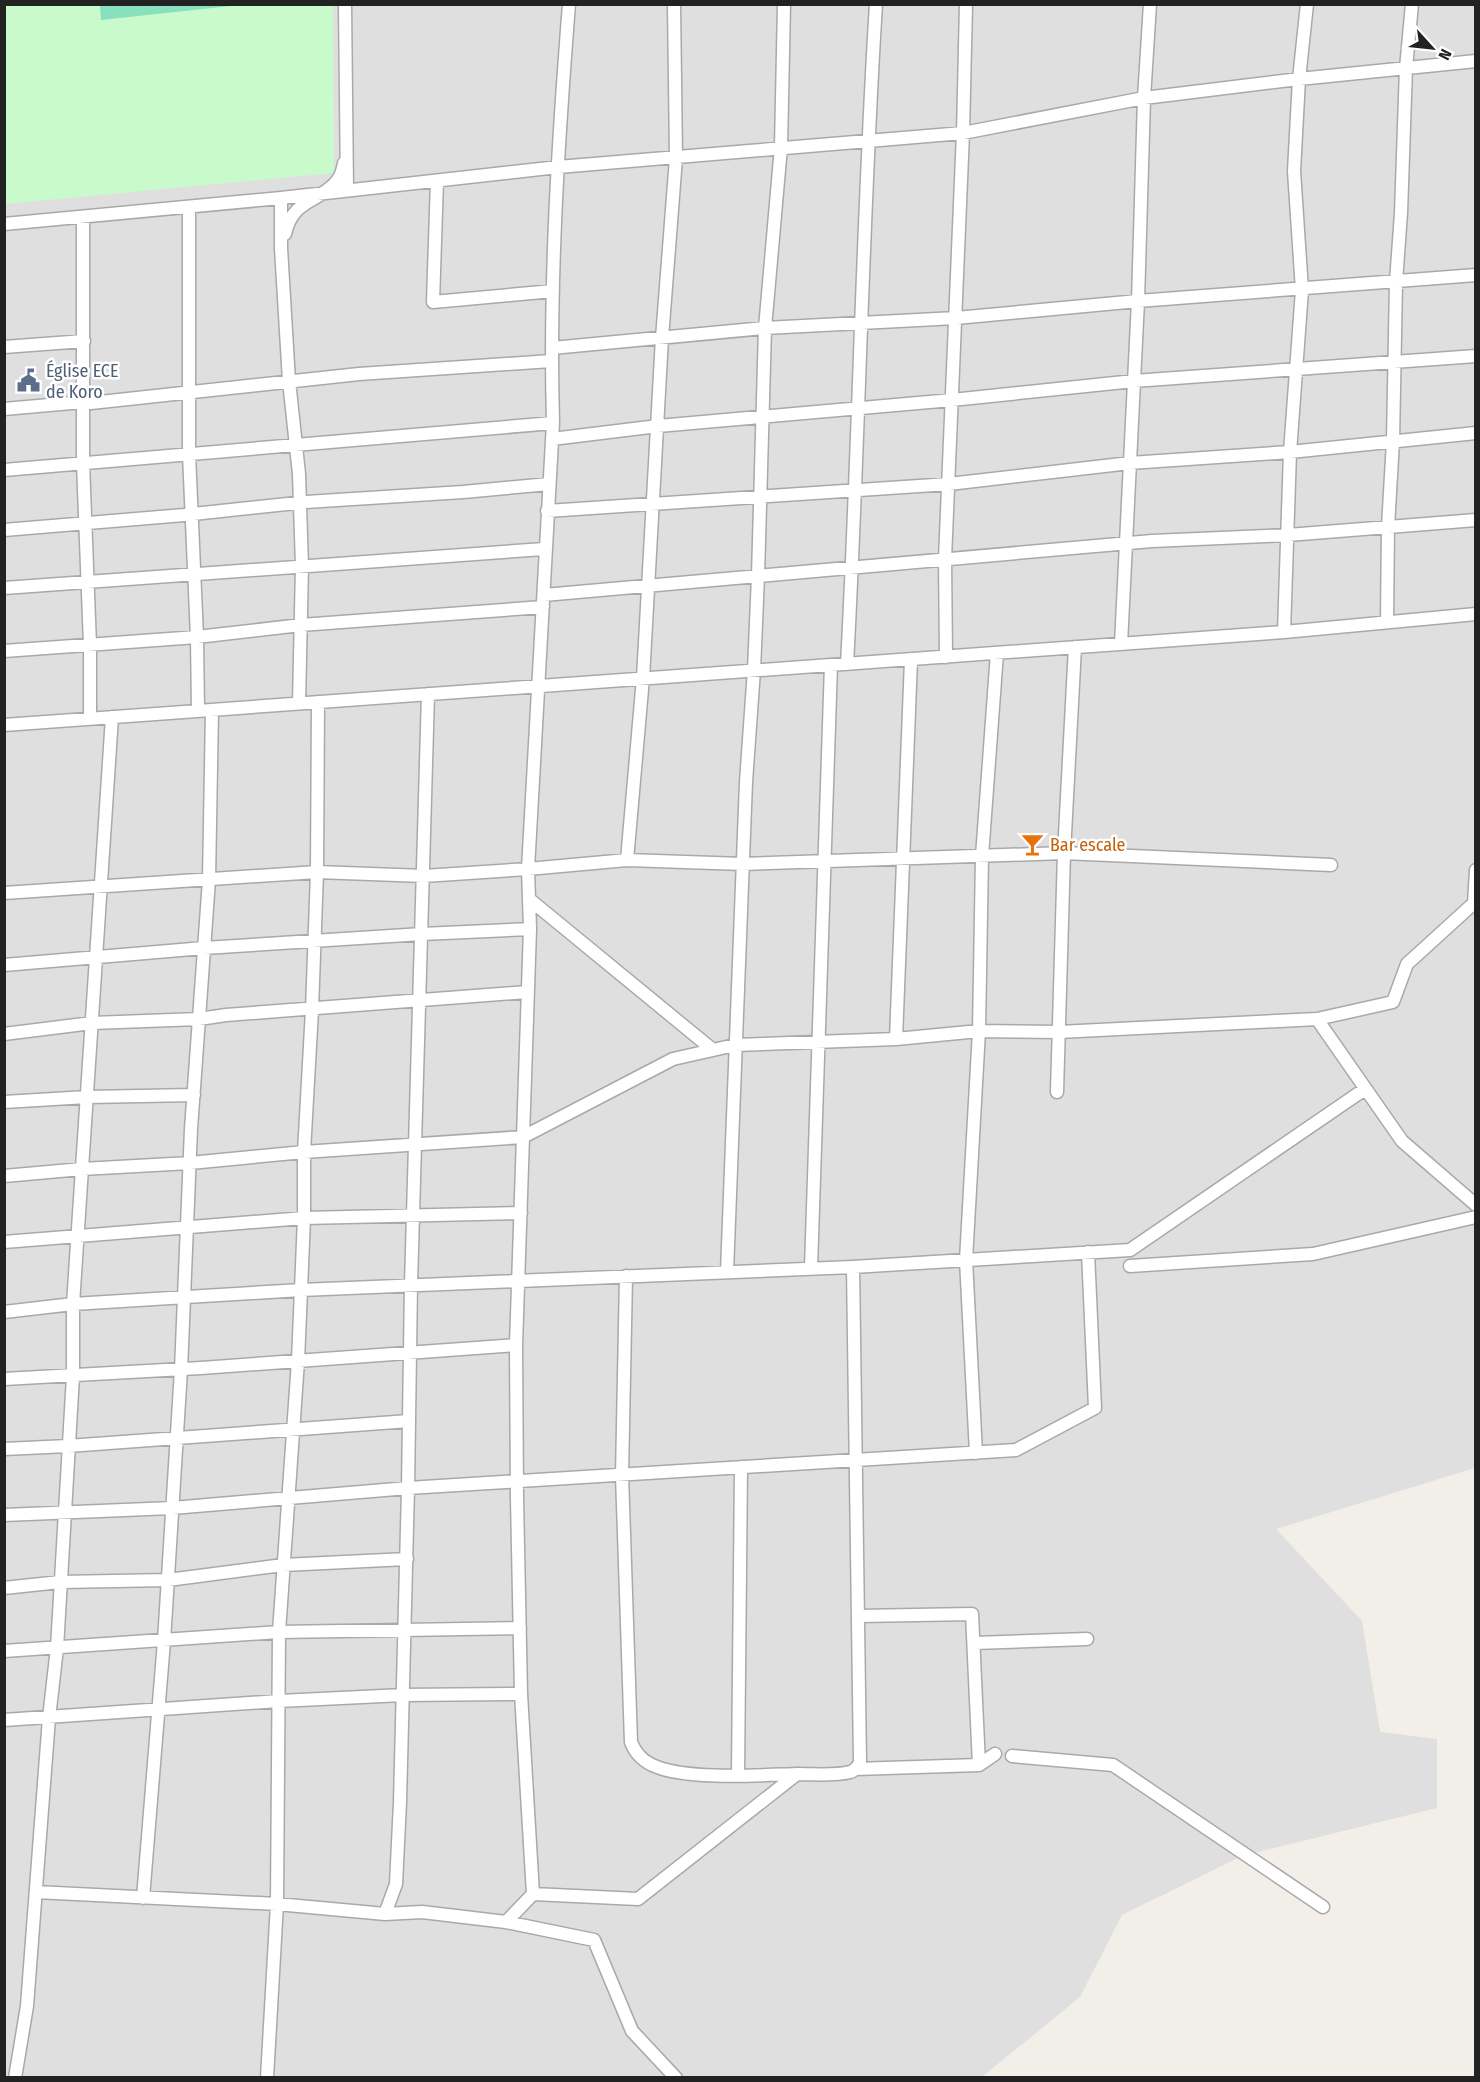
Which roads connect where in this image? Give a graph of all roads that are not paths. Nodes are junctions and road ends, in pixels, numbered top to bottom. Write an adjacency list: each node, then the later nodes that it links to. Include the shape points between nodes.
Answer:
1 (345, 4): 17 (street)
2 (569, 4): 19 (street)
3 (674, 4): 18 (street)
4 (784, 4): 16 (street)
5 (876, 4): 15 (street)
6 (966, 4): 14 (street)
7 (1150, 4): 13 (street)
8 (1307, 4): 12 (street)
9 (1412, 4): 11 (street)
10 (1476, 61): 11 (street)
11 (1406, 68): 12 (street); 29 (street)
12 (1299, 79): 13 (street); 30 (street, via 1294,171)
13 (1144, 98): 14 (street); 32 (street)
14 (963, 133): 15 (street); 33 (street)
15 (867, 140): 16 (street); 34 (street)
16 (781, 147): 18 (street); 35 (street)
17 (346, 156): 21 (street); 22 (street, via 337,181)
18 (675, 158): 19 (street); 36 (street)
19 (558, 168): 20 (street); 31 (street)
20 (437, 181): 21 (street); 31 (street, via 433,302)
21 (347, 190): 22 (street)
22 (319, 194): 23 (street); 27 (street, via 292,215)
23 (281, 198): 24 (street); 27 (street)
24 (189, 207): 25 (street); 45 (street)
25 (83, 217): 26 (street); 37 (street)
26 (4, 224)
27 (281, 248): 43 (street)
28 (1476, 275): 29 (street)
29 (1396, 282): 30 (street); 41 (street)
30 (1302, 290): 32 (street); 42 (street)
31 (553, 291): 39 (street)
32 (1138, 301): 33 (street); 44 (street)
33 (956, 318): 34 (street); 46 (street)
34 (862, 322): 35 (street); 48 (street)
35 (765, 328): 36 (street); 50 (street)
36 (662, 338): 39 (street); 52 (street)
37 (84, 341): 38 (street); 47 (street)
38 (4, 347)
39 (551, 354): 43 (street); 51 (street)
40 (1476, 356): 41 (street)
41 (1395, 362): 42 (street); 55 (street)
42 (1296, 370): 44 (street); 57 (street)
43 (289, 381): 45 (street); 56 (street)
44 (1134, 381): 46 (street); 60 (street)
45 (188, 392): 47 (street); 58 (street)
46 (952, 400): 48 (street); 63 (street)
47 (83, 402): 49 (street); 59 (street)
48 (860, 408): 50 (street); 64 (street)
49 (4, 409)
50 (763, 417): 52 (street); 65 (street)
51 (553, 423): 54 (street); 56 (street)
52 (658, 426): 54 (street); 67 (street)
53 (1476, 433): 55 (street)
54 (552, 439): 62 (street)
55 (1393, 441): 57 (street); 72 (street)
56 (296, 445): 58 (street); 66 (street)
57 (1290, 452): 60 (street); 74 (street)
58 (189, 454): 59 (street); 69 (street)
59 (83, 463): 61 (street); 71 (street)
60 (1130, 463): 63 (street); 75 (street)
61 (4, 470)
62 (549, 484): 66 (street); 68 (street)
63 (949, 484): 64 (street); 77 (street)
64 (856, 491): 65 (street); 79 (street)
65 (760, 497): 67 (street); 81 (street)
66 (300, 502): 69 (street); 78 (street)
67 (653, 504): 68 (street); 83 (street)
68 (547, 511): 76 (street)
69 (192, 514): 71 (street); 80 (street)
70 (1476, 520): 72 (street)
71 (86, 523): 73 (street); 82 (street)
72 (1388, 527): 74 (street); 87 (street)
73 (4, 530)
74 (1288, 535): 75 (street); 89 (street)
75 (1125, 543): 77 (street); 91 (street)
76 (544, 549): 78 (street); 85 (street)
77 (945, 559): 79 (street); 96 (street)
78 (303, 566): 80 (street); 88 (street)
79 (853, 568): 81 (street); 98 (street)
80 (194, 575): 82 (street); 90 (street)
81 (758, 576): 83 (street); 100 (street)
82 (88, 583): 84 (street); 92 (street)
83 (649, 586): 85 (street); 101 (street)
84 (4, 588)
85 (544, 601): 88 (street); 102 (street)
86 (1476, 614): 87 (street)
87 (1387, 622): 89 (street)
88 (301, 625): 90 (street); 105 (street)
89 (1284, 632): 91 (street)
90 (197, 637): 92 (street); 107 (street)
91 (1121, 644): 93 (street)
92 (90, 645): 94 (street); 109 (street)
93 (1075, 647): 95 (street); 111 (street)
94 (4, 651)
95 (997, 653): 96 (street); 112 (street)
96 (946, 657): 97 (street)
97 (911, 660): 98 (street); 113 (street)
98 (847, 664): 99 (street)
99 (831, 665): 100 (street); 115 (street)
100 (754, 670): 101 (street); 116 (street)
101 (643, 678): 102 (street); 114 (street)
102 (537, 686): 103 (street); 118 (street)
103 (428, 694): 104 (street); 121 (street)
104 (318, 702): 105 (street); 120 (street)
105 (299, 703): 106 (street)
106 (212, 710): 107 (street); 122 (street)
107 (198, 711): 108 (street)
108 (112, 717): 109 (street); 123 (street)
109 (90, 719): 110 (street)
110 (4, 725)
111 (1064, 853): 112 (street); 117 (street); 139 (street)
112 (982, 856): 113 (street); 138 (street)
113 (903, 859): 115 (street); 141 (street)
114 (627, 860): 116 (street); 118 (street)
115 (824, 861): 116 (street); 142 (street)
116 (743, 864): 143 (street)
117 (1331, 865)
118 (528, 869): 121 (street); 125 (street)
119 (1476, 870): 136 (street, via 1474,903 1407,964 1393,1002)
120 (317, 872): 121 (street); 122 (street); 128 (street)
121 (424, 876): 127 (street)
122 (209, 880): 123 (street); 129 (street)
123 (101, 886): 124 (street); 130 (street)
124 (4, 893)
125 (528, 899): 126 (street); 144 (street)
126 (530, 929): 127 (street); 132 (street)
127 (422, 934): 128 (street); 133 (street)
128 (314, 942): 129 (street); 134 (street)
129 (204, 948): 130 (street); 135 (street)
130 (97, 958): 131 (street); 137 (street)
131 (4, 965)
132 (527, 992): 133 (street); 150 (street)
133 (420, 1000): 134 (street); 151 (street)
134 (312, 1010): 135 (street); 152 (street)
135 (199, 1019): 137 (street); 147 (street)
136 (1317, 1019): 139 (street); 145 (street)
137 (92, 1023): 140 (street); 148 (street)
138 (979, 1031): 139 (street); 141 (street); 165 (street)
139 (1059, 1032): 146 (street)
140 (4, 1034)
141 (896, 1039): 142 (street)
142 (818, 1042): 143 (street); 168 (street)
143 (735, 1045): 144 (street); 169 (street)
144 (713, 1050): 150 (street, via 673,1059)
145 (1365, 1089): 156 (street, via 1402,1141); 164 (street, via 1130,1250)
146 (1057, 1092)
147 (194, 1095): 148 (street); 153 (street)
148 (87, 1097): 149 (street); 154 (street)
149 (4, 1102)
150 (523, 1137): 151 (street); 157 (street)
151 (415, 1145): 152 (street); 158 (street)
152 (304, 1152): 153 (street); 160 (street)
153 (190, 1163): 154 (street); 161 (street)
154 (82, 1169): 155 (street); 162 (street)
155 (4, 1176)
156 (1476, 1205)
157 (521, 1213): 158 (street); 171 (street)
158 (413, 1216): 160 (street); 172 (street)
159 (1476, 1216): 166 (street, via 1312,1254)
160 (304, 1218): 161 (street); 173 (street)
161 (187, 1228): 162 (street); 174 (street)
162 (77, 1237): 163 (street); 175 (street)
163 (4, 1242)
164 (1088, 1252): 165 (street); 188 (street, via 1095,1408 1016,1450)
165 (966, 1260): 167 (street); 188 (street)
166 (1130, 1266)
167 (853, 1267): 168 (street); 189 (street)
168 (811, 1268): 169 (street)
169 (727, 1272): 170 (street)
170 (627, 1276): 171 (street); 191 (street)
171 (518, 1280): 172 (street); 177 (street)
172 (411, 1284): 173 (street); 178 (street)
173 (301, 1290): 174 (street); 179 (street)
174 (184, 1297): 175 (street); 180 (street)
175 (73, 1304): 176 (street); 181 (street)
176 (4, 1312)
177 (516, 1345): 178 (street); 192 (street)
178 (410, 1353): 179 (street); 183 (street)
179 (298, 1361): 180 (street); 184 (street)
180 (182, 1370): 181 (street); 185 (street)
181 (73, 1376): 182 (street); 186 (street)
182 (4, 1379)
183 (409, 1421): 184 (street); 193 (street)
184 (292, 1428): 185 (street); 194 (street)
185 (177, 1438): 186 (street); 195 (street)
186 (68, 1446): 187 (street); 196 (street)
187 (4, 1449)
188 (976, 1453): 189 (street)
189 (857, 1460): 190 (street); 203 (street)
190 (741, 1467): 191 (street); 223 (street)
191 (622, 1475): 192 (street); 223 (street, via 631,1742 643,1760 658,1768 680,1773)
192 (517, 1481): 193 (street); 204 (street)
193 (408, 1488): 194 (street); 198 (street)
194 (288, 1499): 195 (street); 199 (street)
195 (172, 1508): 196 (street); 200 (street)
196 (65, 1512): 197 (street); 201 (street)
197 (4, 1515)
198 (406, 1559): 199 (street); 205 (street)
199 (283, 1565): 200 (street); 206 (street)
200 (168, 1580): 201 (street); 208 (street)
201 (60, 1582): 202 (street); 210 (street)
202 (4, 1588)
203 (859, 1616): 209 (street, via 972,1614); 221 (street, via 860,1763)
204 (520, 1628): 205 (street); 212 (street)
205 (405, 1630): 206 (street); 213 (street)
206 (279, 1632): 208 (street); 214 (street)
207 (1087, 1639): 209 (street)
208 (164, 1641): 210 (street); 215 (street)
209 (974, 1642): 220 (street)
210 (57, 1648): 211 (street); 216 (street)
211 (4, 1651)
212 (521, 1694): 213 (street); 225 (street)
213 (403, 1695): 214 (street); 229 (street, via 396,1884)
214 (279, 1701): 215 (street); 227 (street)
215 (158, 1710): 216 (street); 226 (street)
216 (49, 1718): 217 (street); 224 (street)
217 (4, 1720)
218 (995, 1754): 220 (street)
219 (1012, 1755): 228 (street, via 1113,1765)
220 (979, 1765): 221 (street)
221 (855, 1769): 222 (street)
222 (797, 1774): 223 (street); 225 (street, via 638,1899)
223 (738, 1775)
224 (36, 1892): 226 (street); 231 (street, via 27,2006)
225 (533, 1894): 230 (street)
226 (143, 1898): 227 (street)
227 (277, 1904): 229 (street); 232 (street)
228 (1323, 1907)
229 (386, 1914): 230 (street, via 422,1912)
230 (506, 1923): 233 (street, via 594,1940 632,2031)
231 (15, 2078)
232 (267, 2078)
233 (676, 2078)

